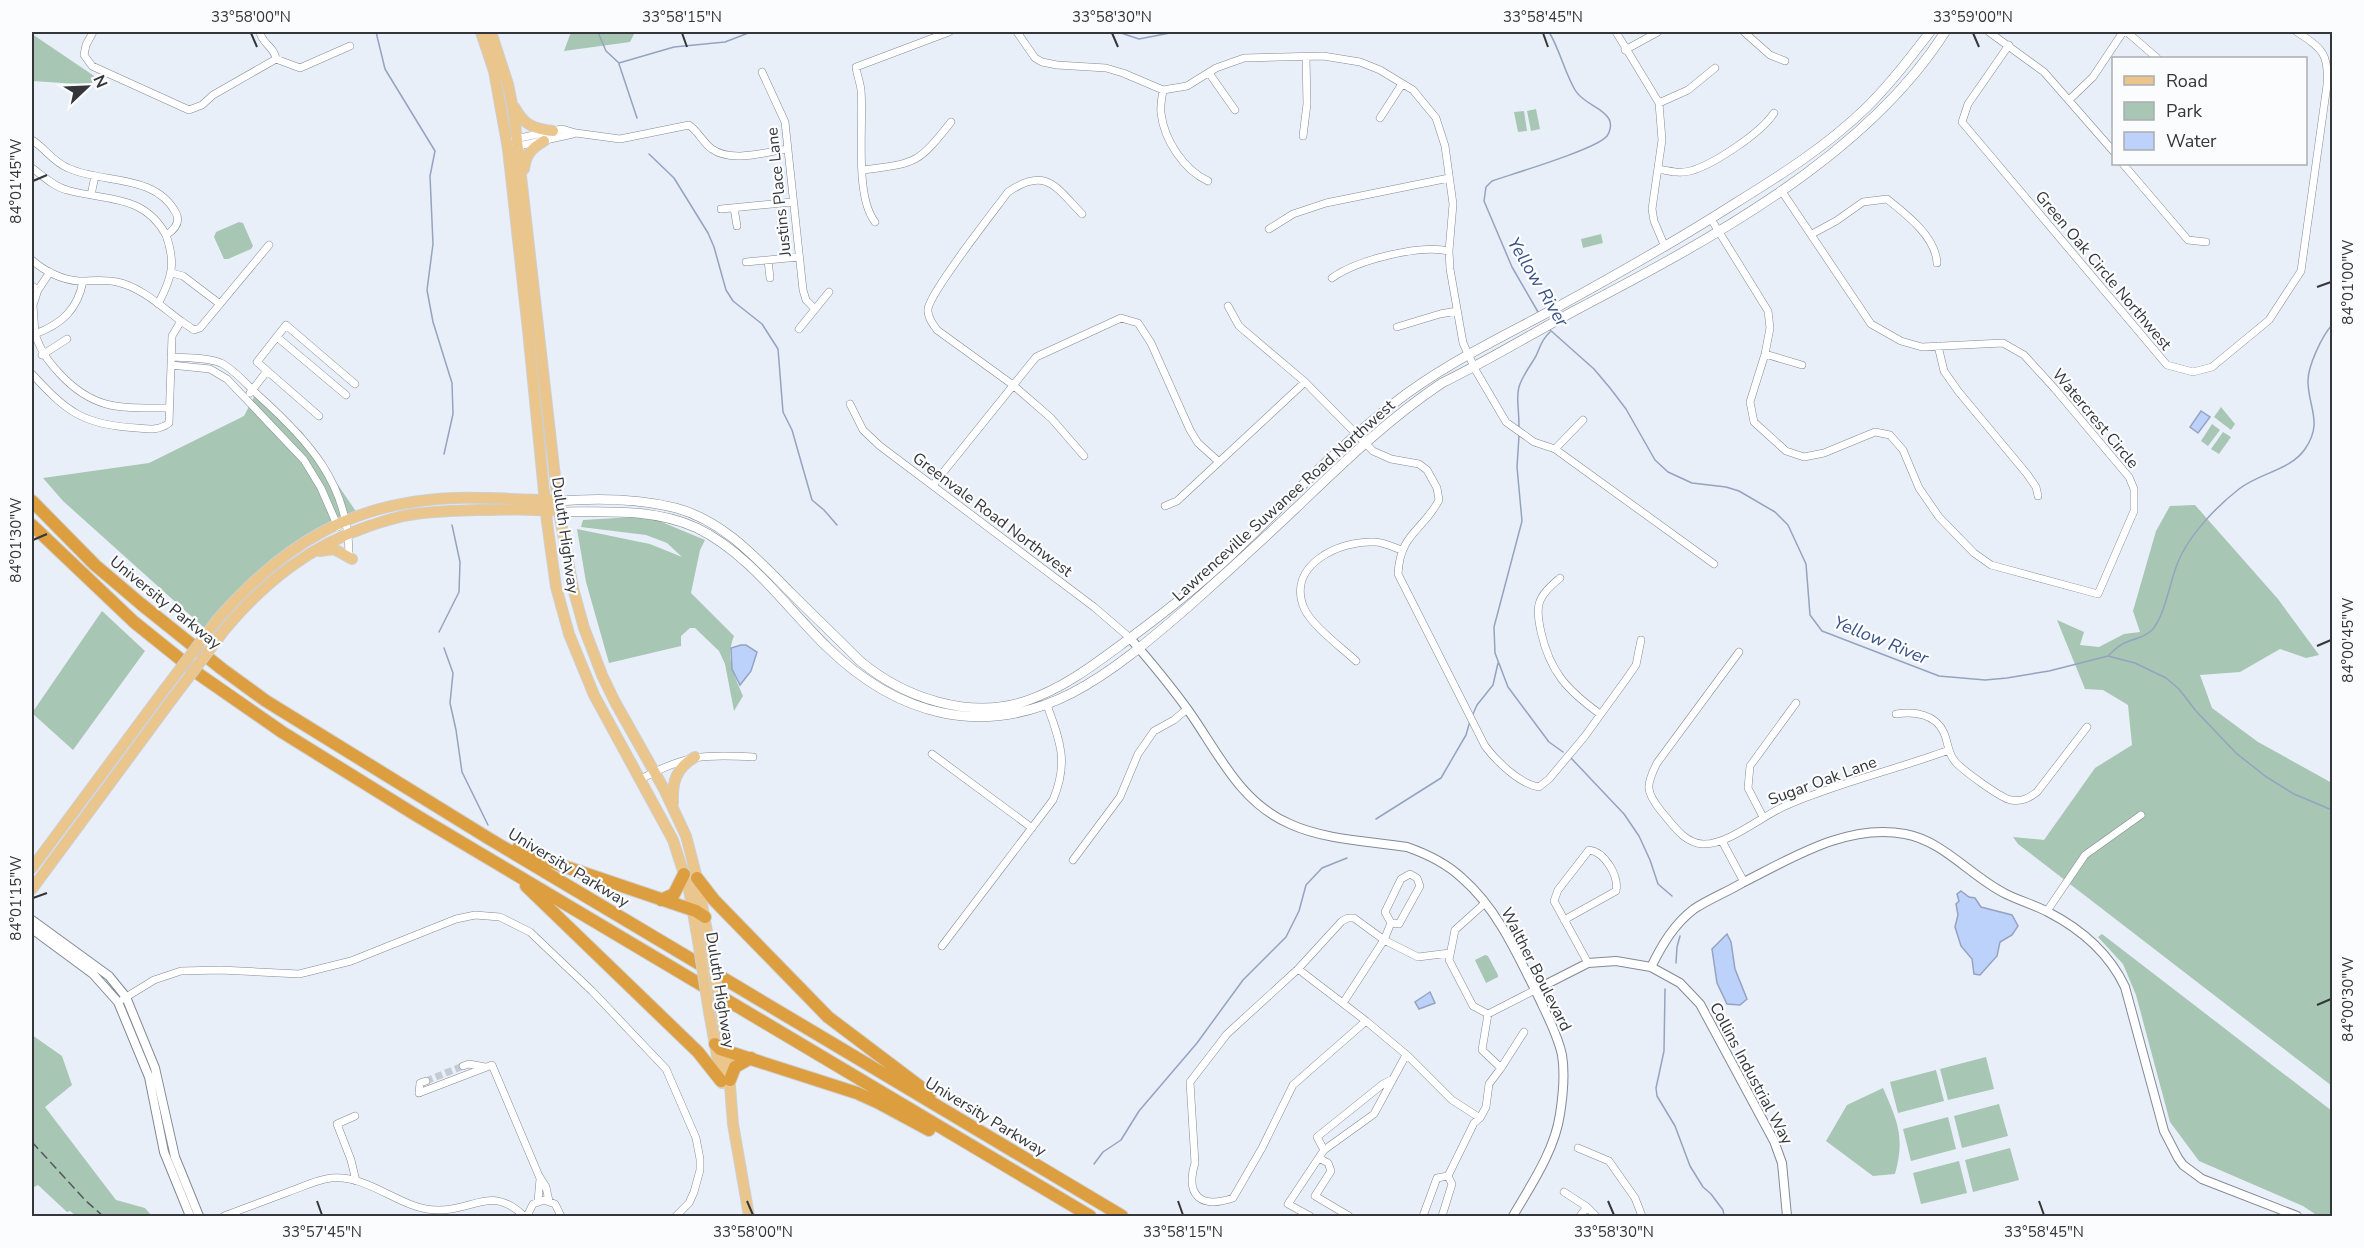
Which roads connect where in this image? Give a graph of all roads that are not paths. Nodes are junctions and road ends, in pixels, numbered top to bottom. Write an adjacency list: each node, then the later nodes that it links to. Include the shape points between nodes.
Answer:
1 (93, 32): 20 (street, via 84,55 92,66 189,110)
2 (260, 32): 20 (street, via 276,52)
3 (481, 32): 39 (main road, Duluth Highway)
4 (491, 32): 28 (main road, Duluth Highway)
5 (949, 32): 45 (street, via 856,67 861,87)
6 (1017, 32): 26 (street, via 1042,62 1106,68)
7 (1616, 32): 17 (street)
8 (1658, 32): 17 (street)
9 (1743, 32): 21 (street, via 1770,56)
10 (1930, 32): 56 (main road, Lawrenceville Suwanee Road Northwest, via 1882,90 1826,143)
11 (1946, 32): 50 (main road, Lawrenceville Suwanee Road Northwest, via 1866,126)
12 (1989, 32): 15 (street)
13 (2125, 32): 19 (street); 27 (street, via 2093,77)
14 (2297, 32): 15 (street, Green Oak Circle Northwest, via 2321,50 2328,64 2301,271 2269,320 2212,367 2193,372 2167,365 1962,122 1968,104)
15 (2009, 45): 27 (street, via 2044,72)
16 (350, 46): 20 (street, via 300,68)
17 (1626, 50): 29 (street)
18 (1306, 57): 24 (street, via 1244,58); 25 (street, via 1360,62); 36 (street, via 1307,104)
19 (2156, 57)
20 (276, 59)
21 (1785, 61)
22 (1715, 68): 29 (street, via 1688,90)
23 (762, 72): 40 (street, Justins Place Lane, via 785,122)
24 (1209, 74): 26 (street, via 1187,86); 30 (street)
25 (1402, 84): 32 (street); 47 (street, via 1413,90 1436,118)
26 (1162, 90): 48 (street, via 1161,116 1178,156 1192,173)
27 (2069, 100): 41 (street)
28 (512, 102): 34 (main road, via 527,124); 39 (main road, Duluth Highway)
29 (1659, 103): 44 (street, via 1662,124)
30 (1235, 110)
31 (1774, 113): 44 (street, via 1753,135 1700,168 1681,173)
32 (1380, 118)
33 (951, 122): 45 (street, via 917,160)
34 (553, 131): 35 (street); 39 (street)
35 (576, 133): 38 (street); 40 (street, via 620,139 690,125 719,154)
36 (1302, 136)
37 (32, 140): 46 (street, via 67,168)
38 (544, 141): 39 (street); 49 (main road, via 526,156)
39 (512, 144): 49 (main road, Duluth Highway); 118 (main road, Duluth Highway)
40 (787, 149): 52 (street, Justins Place Lane)
41 (2112, 150)
42 (2124, 165): 63 (street, via 2188,240)
43 (32, 168): 51 (street, via 65,190)
44 (1658, 169): 65 (street, via 1652,209)
45 (863, 170): 57 (street, via 868,213)
46 (95, 176): 51 (street); 61 (street, via 145,186 158,193 177,214 178,223)
47 (1449, 178): 59 (street, via 1318,205); 66 (street, via 1453,204)
48 (1208, 181)
49 (522, 184): 117 (main road, Duluth Highway)
50 (1781, 190): 60 (main road, Lawrenceville Suwanee Road Northwest); 62 (street, Watercrest Circle)
51 (91, 195): 61 (street, via 142,208)
52 (793, 202): 53 (street); 67 (street, Justins Place Lane)
53 (734, 208): 54 (street); 58 (street)
54 (721, 209)
55 (1082, 214): 101 (street, via 1056,186 1039,179 1017,186 1008,192 930,302 927,311 937,330)
56 (1711, 219): 60 (street); 65 (main road, Lawrenceville Suwanee Road Northwest)
57 (875, 222)
58 (737, 226)
59 (1269, 229)
60 (1719, 231): 91 (street, Watercrest Circle, via 1768,311 1770,328); 96 (main road, Lawrenceville Suwanee Road Northwest)
61 (166, 234): 73 (street)
62 (1812, 234): 71 (street, via 1863,202 1887,199 1905,213 1936,250); 90 (street, Watercrest Circle, via 1871,324 1901,341 1922,347)
63 (2206, 243)
64 (269, 245): 80 (street)
65 (1665, 247): 93 (main road, Lawrenceville Suwanee Road Northwest)
66 (1449, 251): 75 (street, via 1415,250 1343,270); 83 (street)
67 (799, 257): 69 (street); 82 (street, Justins Place Lane, via 802,290)
68 (32, 260): 72 (street)
69 (768, 260): 70 (street); 74 (street)
70 (746, 262)
71 (1937, 263)
72 (50, 272): 76 (street); 77 (street)
73 (172, 273): 79 (street); 80 (street, via 183,276)
74 (770, 278)
75 (1332, 278)
76 (83, 280): 79 (street, via 117,282); 87 (street, via 76,306)
77 (35, 288): 87 (street)
78 (829, 292): 82 (street)
79 (158, 304): 84 (street)
80 (220, 304): 84 (street, via 200,328 194,330)
81 (1228, 306): 99 (street, via 1239,326)
82 (815, 309): 86 (street)
83 (1457, 311): 85 (street); 93 (street)
84 (181, 321): 94 (street, via 172,336)
85 (1397, 327)
86 (799, 329)
87 (33, 335): 92 (street)
88 (277, 337): 97 (street, via 257,362); 100 (street, via 286,325); 103 (street)
89 (67, 339): 92 (street)
90 (1938, 346): 91 (street, Watercrest Circle, via 2003,343 2024,355 2129,477 2134,489 2134,511 2098,594 1990,565 1974,553 1938,517 1890,435 1875,432 1804,457 1786,451 1754,422 1750,402); 115 (street, via 1944,370 1953,384 2027,474)
91 (1765, 354): 95 (street)
92 (42, 355): 106 (street, via 84,396 106,405)
93 (1469, 356): 96 (street); 109 (main road, Lawrenceville Suwanee Road Northwest, via 1424,381)
94 (171, 361): 102 (street, via 207,359 222,364); 104 (street, via 210,369 227,378); 106 (street)
95 (1802, 365)
96 (1474, 367): 110 (main road, Lawrenceville Suwanee Road Northwest, via 1409,405); 111 (street, via 1506,422 1534,442)
97 (267, 371): 102 (street); 107 (street)
98 (32, 374): 106 (street, via 68,409 113,427 164,427 169,423)
99 (1305, 382): 109 (street); 113 (street)
100 (355, 384)
101 (1013, 385): 112 (street, via 1051,418); 113 (street, via 1036,357 1121,318 1138,323 1151,342 1190,430); 114 (street)
102 (252, 390): 104 (street); 121 (street, via 314,451 337,492)
103 (346, 395)
104 (246, 398): 121 (street, via 304,460)
105 (850, 404): 114 (street, Greenvale Road Northwest, via 863,430 874,441)
106 (169, 408)
107 (319, 416)
108 (1583, 420): 111 (street)
109 (1356, 434): 110 (street); 129 (main road, Lawrenceville Suwanee Road Northwest, via 1226,560)
110 (1365, 443): 124 (street, via 1378,453 1419,464 1437,488 1439,500 1435,508); 131 (main road, Lawrenceville Suwanee Road Northwest)
111 (1555, 449): 127 (street)
112 (1084, 456)
113 (1218, 461): 119 (street, via 1177,501)
114 (933, 485): 129 (street, Greenvale Road Northwest)
115 (2038, 496)
116 (32, 501): 149 (highway, University Parkway, via 102,572 229,674 317,734)
117 (558, 501): 118 (main road); 120 (main road, Duluth Highway); 129 (main road, Lawrenceville Suwanee Road Northwest, via 621,499 691,514 735,539 872,671 903,690 943,703 973,707 1025,701 1068,683)
118 (545, 506): 120 (main road); 121 (main road, via 457,498 385,508); 123 (main road, via 425,513); 145 (main road, Duluth Highway, via 556,587 569,634 594,695)
119 (1165, 506)
120 (559, 512): 135 (main road, Lawrenceville Suwanee Road Northwest, via 654,514 698,529 724,545 858,675 916,707 974,718); 144 (main road, Duluth Highway, via 573,588 592,651 615,702)
121 (342, 523): 123 (street); 153 (main road, bridge, via 273,562 244,589)
122 (32, 525): 154 (highway, University Parkway, via 134,622 200,675 358,780)
123 (345, 535): 125 (main road)
124 (1401, 550): 133 (street, via 1377,542 1349,546 1324,554 1304,576 1301,592 1308,615); 137 (street, via 1398,574 1406,592 1485,746 1508,769 1539,787 1550,779)
125 (308, 554): 126 (main road, via 334,549); 158 (main road, bridge, via 261,590 226,628)
126 (352, 559)
127 (1714, 564)
128 (1560, 578): 137 (street, via 1539,604 1545,647 1560,679)
129 (1130, 638): 131 (street, Walther Boulevard)
130 (1641, 640): 137 (street, via 1636,665)
131 (1139, 649): 135 (main road, Lawrenceville Suwanee Road Northwest, via 1096,679); 136 (street, Walther Boulevard)
132 (1739, 652): 151 (street, via 1657,763 1648,783 1653,802 1688,840 1701,844)
133 (1356, 661)
134 (1796, 703): 148 (street, via 1750,766 1748,788)
135 (1047, 705): 150 (street, via 1060,741 1062,771 1053,800)
136 (1187, 709): 152 (street, via 1154,730 1138,754 1120,797); 160 (street, Walther Boulevard, via 1234,780 1267,812 1301,828 1422,853 1461,877)
137 (1600, 714)
138 (1896, 714): 140 (street, via 1914,712 1929,717 1944,732)
139 (2087, 728): 140 (street, via 2037,792 2022,800 2005,799 1954,760)
140 (1949, 750): 148 (street, Sugar Oak Lane)
141 (932, 754): 150 (street)
142 (695, 757): 143 (street); 144 (street); 146 (main road, via 675,777)
143 (753, 757)
144 (655, 772): 145 (street); 146 (main road, Duluth Highway)
145 (641, 779): 155 (main road, Duluth Highway, via 673,840)
146 (673, 806): 156 (main road, Duluth Highway)
147 (2141, 815): 162 (street, via 2085,855)
148 (1762, 817): 151 (street, Sugar Oak Lane)
149 (468, 825): 159 (highway, via 530,854); 192 (highway, University Parkway)
150 (1032, 828): 169 (street)
151 (1722, 841): 157 (street)
152 (1073, 860)
153 (32, 868)
154 (510, 871): 181 (highway); 197 (highway, University Parkway)
155 (684, 874): 159 (highway, via 674,894); 163 (main road, Duluth Highway)
156 (697, 878): 161 (highway); 163 (main road, Duluth Highway)
157 (1744, 882): 162 (street, via 1802,852 1840,838 1879,832 1904,834 1932,844 2007,895); 172 (street, via 1694,909 1670,933)
158 (32, 889)
159 (661, 900): 163 (highway)
160 (1485, 903): 170 (street, via 1455,930); 174 (street, Walther Boulevard)
161 (720, 907): 163 (highway); 192 (highway, via 833,1022)
162 (2047, 911): 224 (street, via 2094,943 2120,977 2164,1131 2183,1165 2211,1183)
163 (699, 913): 180 (main road, Duluth Highway, bridge, via 698,941 709,1012); 180 (main road, Duluth Highway, bridge, via 710,948 722,1019)
164 (32, 920): 175 (street, via 109,976)
165 (1564, 920): 165 (street, via 1616,891 1613,874 1599,853 1589,850 1558,890 1554,901); 171 (street)
166 (1391, 923): 166 (street, via 1399,924 1420,886 1410,874 1401,879 1385,912); 168 (street)
167 (32, 929): 175 (street)
168 (1384, 940): 170 (street, via 1418,957); 173 (street, via 1354,918 1348,918); 176 (street)
169 (942, 946)
170 (1450, 953): 177 (street, via 1449,960 1473,1006)
171 (1588, 963): 172 (street, Collins Industrial Way, via 1616,961); 174 (street)
172 (1650, 967): 223 (street, Collins Industrial Way, via 1680,983 1700,1004 1716,1031 1774,1141 1782,1163)
173 (1298, 969): 176 (street); 178 (street, via 1227,1034 1190,1082 1195,1163 1192,1186 1204,1202 1233,1198 1293,1085)
174 (1535, 990): 177 (street); 219 (street, Walther Boulevard, via 1562,1055 1563,1091 1553,1142)
175 (122, 1000): 206 (street, via 149,1077 164,1152); 207 (street, via 155,1068 175,1157); 211 (street, via 158,978 189,970 299,974 333,967 456,919 475,915 500,917 530,932 666,1069 696,1138 700,1159 694,1192)
176 (1343, 1003): 178 (street)
177 (1488, 1014): 186 (street, via 1482,1050)
178 (1366, 1021): 182 (street)
179 (1524, 1032): 186 (street)
180 (720, 1047): 181 (highway); 183 (highway); 189 (main road, Duluth Highway)
181 (698, 1052): 189 (highway)
182 (1406, 1055): 187 (street); 191 (street, via 1452,1100)
183 (751, 1058): 189 (highway, via 735,1067); 197 (highway, via 878,1102 981,1160)
184 (463, 1066): 185 (street)
185 (489, 1066): 188 (street, via 419,1094 420,1083); 196 (street)
186 (1501, 1068): 191 (street, via 1489,1084)
187 (1393, 1079): 194 (street, via 1374,1114); 194 (street, via 1317,1137)
188 (426, 1081)
189 (726, 1081): 212 (main road, Duluth Highway)
190 (355, 1116): 199 (street, via 337,1124)
191 (1480, 1118): 198 (street)
192 (978, 1131): 214 (highway, University Parkway)
193 (1578, 1148): 222 (street, via 1609,1161 1635,1198)
194 (1324, 1150): 195 (street)
195 (1319, 1158): 215 (street, via 1288,1203); 216 (street, via 1328,1163 1331,1171 1316,1196)
196 (539, 1176): 201 (street); 202 (street)
197 (1021, 1176): 213 (highway, University Parkway)
198 (1448, 1176): 217 (street, via 1437,1179); 218 (street, via 1452,1184)
199 (356, 1181): 203 (street, via 416,1207 439,1210 487,1200); 208 (street, via 318,1181)
200 (1564, 1191): 205 (street)
201 (538, 1201): 202 (street); 204 (street)
202 (549, 1201): 210 (street)
203 (512, 1205): 204 (street); 209 (street)
204 (531, 1206): 209 (street)
205 (1587, 1208): 220 (street); 221 (street)
206 (190, 1216)
207 (199, 1216)
208 (224, 1216)
209 (526, 1216)
210 (562, 1216)
211 (676, 1216)
212 (749, 1216)
213 (1090, 1216)
214 (1122, 1216)
215 (1310, 1216)
216 (1349, 1216)
217 (1423, 1216)
218 (1442, 1216)
219 (1513, 1216)
220 (1580, 1216)
221 (1596, 1216)
222 (1642, 1216)
223 (1787, 1216)
224 (2297, 1216)

